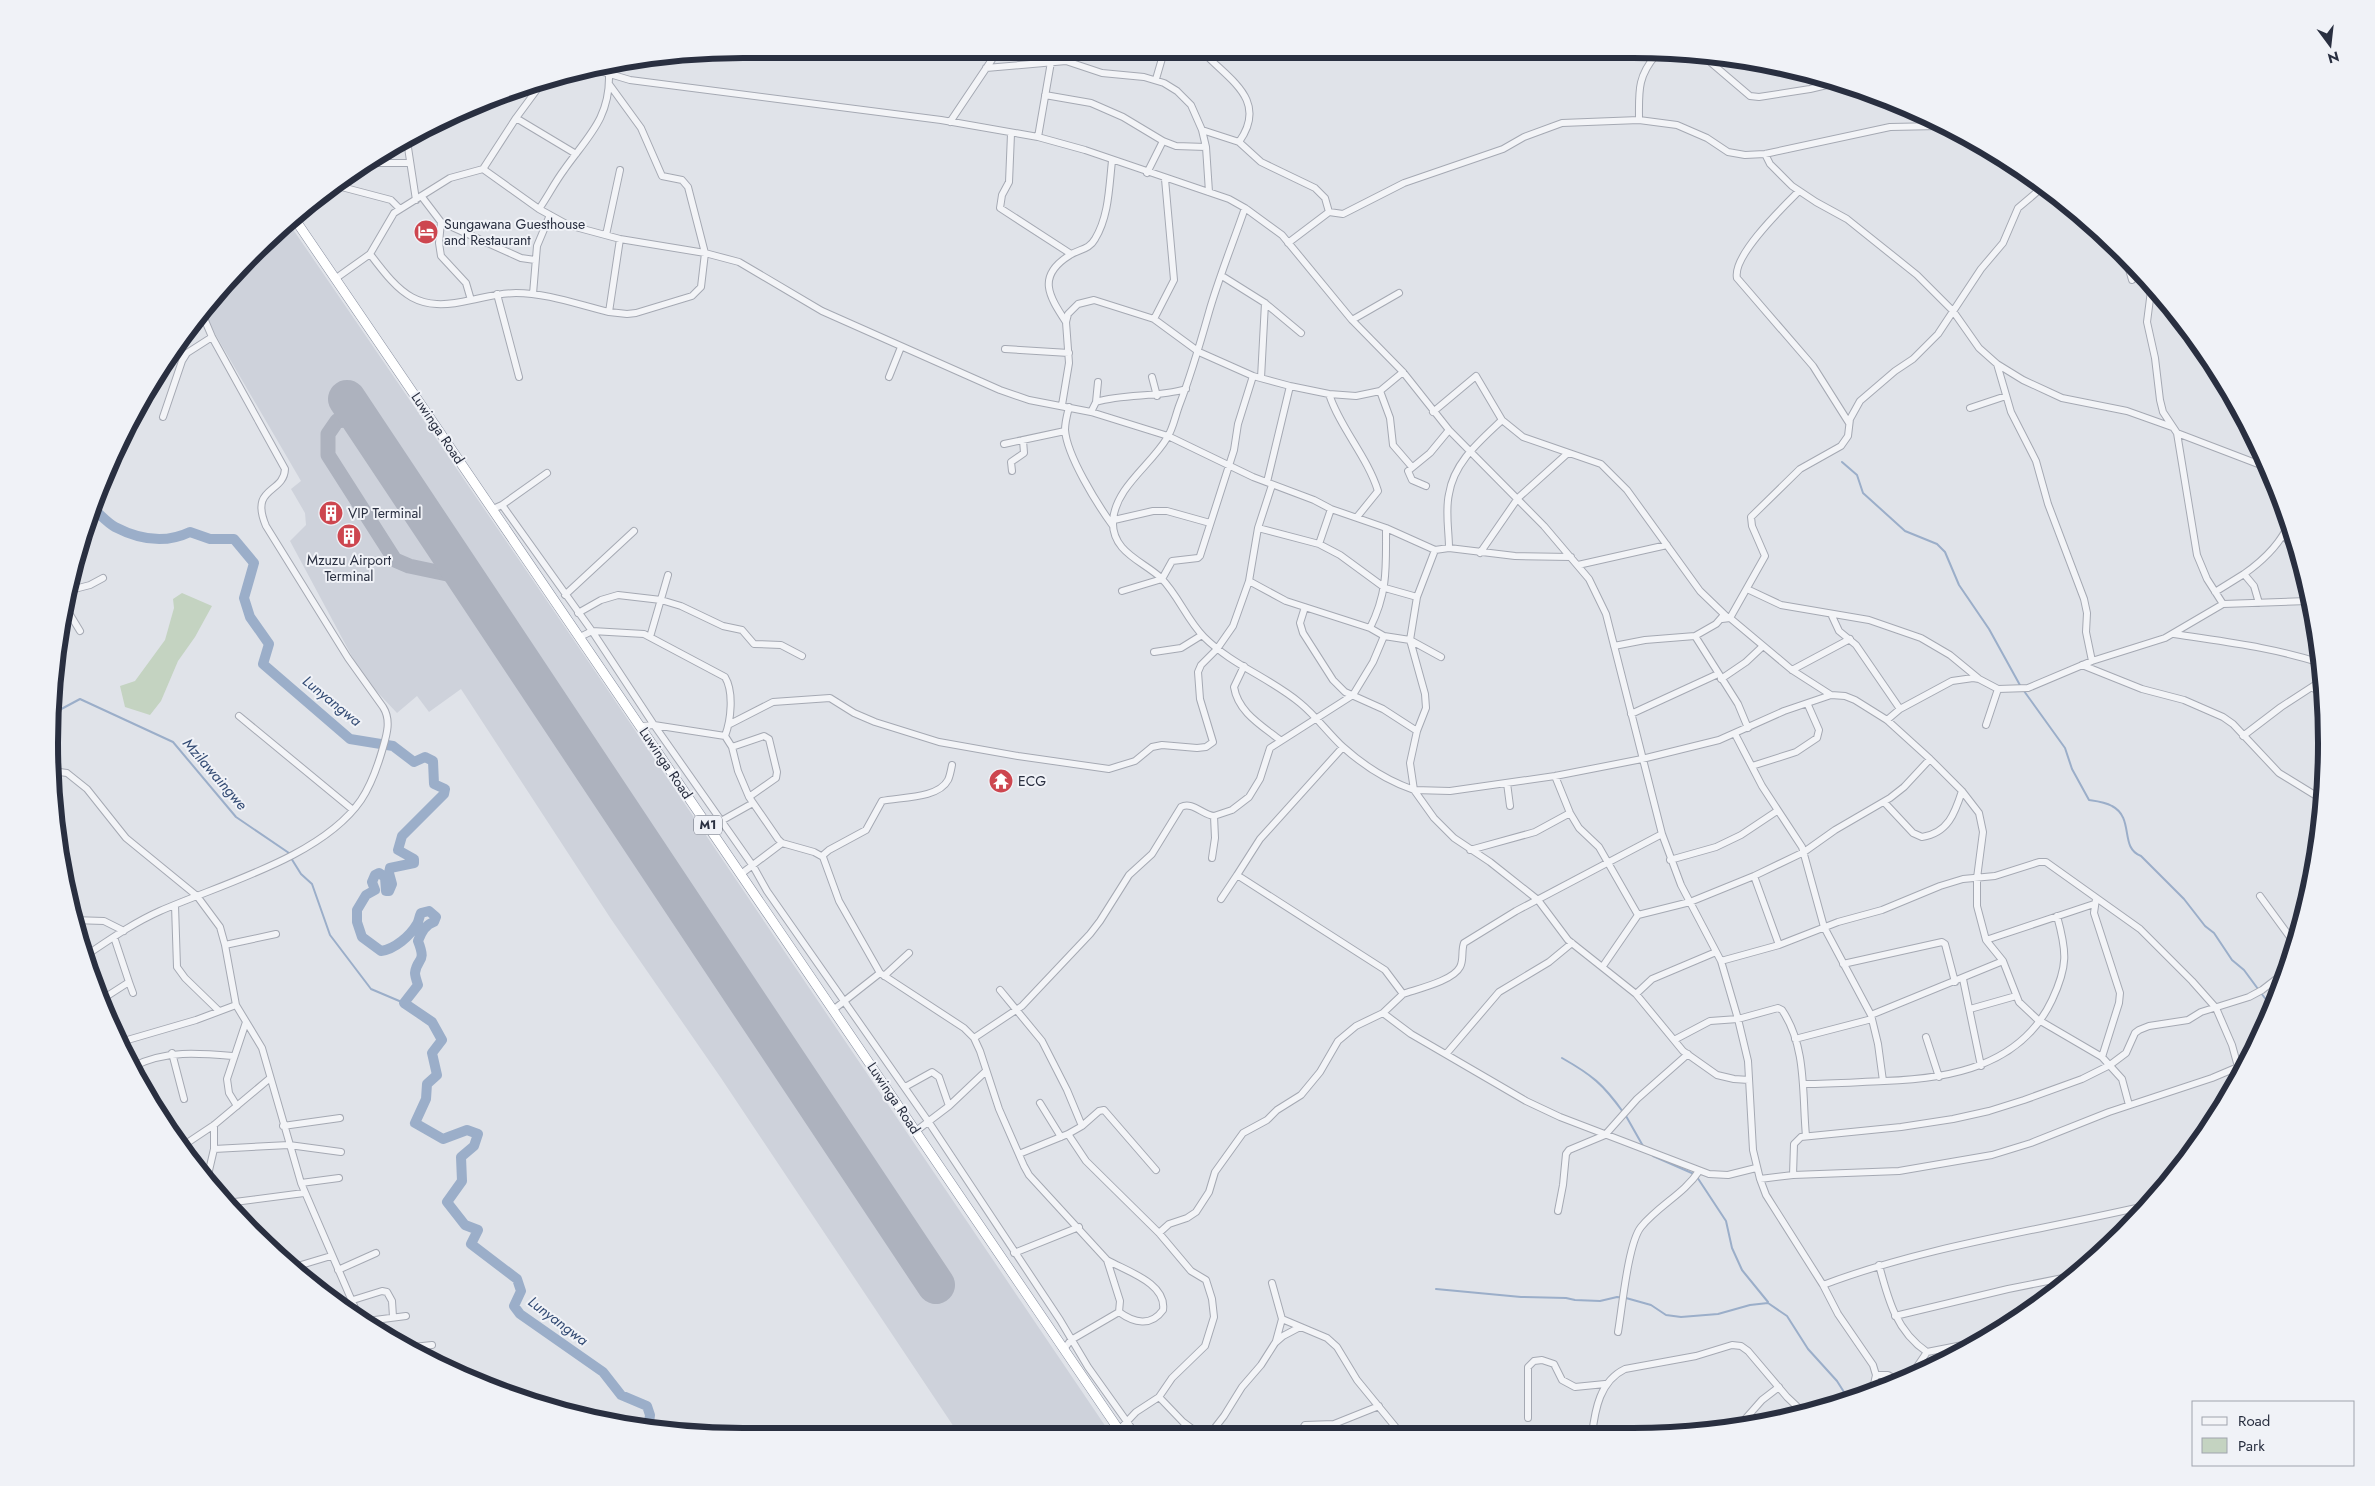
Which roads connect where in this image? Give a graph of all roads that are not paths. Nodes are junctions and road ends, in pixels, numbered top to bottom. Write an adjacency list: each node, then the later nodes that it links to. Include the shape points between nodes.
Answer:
1 (993, 58): 7 (street)
2 (1162, 58): 10 (street)
3 (1212, 58): 23 (street, via 1246,97 1250,121)
4 (1654, 58): 16 (street, via 1639,84)
5 (1051, 62): 7 (street); 10 (street, via 1066,61 1102,73); 14 (street)
6 (1710, 62): 12 (street, via 1750,96)
7 (986, 68): 17 (street)
8 (602, 73): 9 (street)
9 (609, 75): 11 (street); 17 (street)
10 (1156, 79): 19 (street, via 1177,91 1191,105)
11 (609, 84): 26 (street, via 598,123); 50 (street, via 641,128 662,176 682,180 688,187)
12 (1824, 86)
13 (535, 91): 15 (street)
14 (1045, 95): 21 (street); 22 (street, via 1091,103 1131,121)
15 (516, 118): 26 (street); 31 (street)
16 (1639, 120): 27 (street, via 1686,128 1728,152); 43 (street, via 1591,120 1552,126 1503,149 1404,183 1343,214)
17 (950, 122): 20 (street)
18 (1931, 126): 27 (street, via 1890,128)
19 (1202, 130): 23 (street); 25 (street)
20 (1011, 134): 21 (street); 52 (street, via 1009,182 1000,200 1000,208)
21 (1038, 137): 28 (street)
22 (1163, 141): 25 (street, via 1184,147); 33 (street)
23 (1239, 142): 43 (street, via 1261,162 1315,188 1326,198)
24 (408, 145): 30 (street)
25 (1206, 147): 38 (street)
26 (576, 154): 42 (street)
27 (1765, 154): 36 (street, via 1770,164)
28 (1112, 161): 33 (street); 52 (street, via 1104,224 1094,242 1085,250)
29 (378, 163): 30 (street)
30 (410, 163): 39 (street)
31 (483, 169): 39 (street, via 450,178); 42 (street)
32 (620, 170): 47 (street)
33 (1147, 173): 34 (street)
34 (1165, 179): 38 (street); 67 (street, via 1174,280)
35 (343, 187): 40 (street, via 390,200)
36 (1799, 190): 64 (street, via 1847,219 1917,274); 98 (street, via 1744,253 1736,268 1737,278 1813,366)
37 (2038, 191): 64 (street, via 2018,208 2003,243)
38 (1209, 192): 41 (street)
39 (419, 198): 40 (street); 45 (street)
40 (400, 208): 51 (street)
41 (1245, 208): 49 (street, via 1267,222); 55 (street)
42 (539, 209): 44 (street)
43 (1329, 212): 49 (street)
44 (550, 215): 47 (street, via 568,225); 53 (street, via 536,246)
45 (441, 222): 53 (street, via 521,258); 62 (street, via 441,256 466,283)
46 (297, 223): 56 (highway, Luwinga Road / M1)
47 (606, 235): 48 (street)
48 (620, 239): 50 (street); 65 (street)
49 (1288, 243): 68 (street)
50 (705, 253): 65 (street, via 701,287 692,296 636,313); 72 (street, via 739,262 822,311)
51 (370, 254): 56 (street); 62 (street, via 392,282 416,300 436,305)
52 (1071, 254): 69 (street, via 1050,275 1047,286 1051,299)
53 (535, 260): 60 (street)
54 (2130, 272): 57 (street)
55 (1222, 276): 63 (street); 74 (street)
56 (335, 280): 117 (highway, Luwinga Road / M1)
57 (2132, 280)
58 (1399, 293): 68 (street)
59 (497, 294): 60 (street); 62 (street); 79 (street)
60 (533, 294): 65 (street)
61 (2150, 295): 99 (street, via 2148,331 2161,406)
62 (471, 300)
63 (1265, 303): 70 (street); 82 (street)
64 (1953, 311): 76 (street, via 1971,339); 98 (street, via 1938,334 1918,354 1860,401)
65 (609, 312)
66 (205, 319): 71 (street)
67 (1154, 319): 69 (street, via 1094,300 1078,304 1068,314); 74 (street)
68 (1352, 320): 77 (street)
69 (1066, 322): 75 (street)
70 (1301, 333)
71 (212, 337): 96 (street, via 187,353 182,361); 221 (street, via 285,469 283,477 262,501 266,526 348,658 386,712 388,724 384,744 369,786)
72 (901, 347): 81 (street); 91 (street, via 1008,393)
73 (1005, 349): 75 (street)
74 (1199, 352): 78 (street); 85 (street)
75 (1069, 353): 91 (street)
76 (1997, 364): 89 (street); 99 (street, via 2062,398 2126,411)
77 (1403, 372): 86 (street); 95 (street)
78 (1253, 376): 82 (street); 109 (street)
79 (520, 377)
80 (1152, 377): 88 (street)
81 (889, 378)
82 (1261, 378): 84 (street)
83 (1098, 382): 90 (street)
84 (1290, 386): 87 (street); 113 (street)
85 (1186, 390): 88 (street); 103 (street)
86 (1380, 391): 87 (street, via 1356,396); 110 (street, via 1390,418 1393,445)
87 (1329, 394): 119 (street, via 1334,410 1378,490)
88 (1157, 396): 90 (street)
89 (2006, 396): 93 (street); 171 (street, via 2036,461 2048,504 2084,599)
90 (1096, 402): 94 (street)
91 (1062, 405): 92 (street)
92 (1070, 407): 94 (street); 101 (street)
93 (1970, 408)
94 (1092, 412): 103 (street)
95 (1434, 412): 97 (street, via 1476,376); 100 (street)
96 (163, 417)
97 (1502, 420): 106 (street); 107 (street, via 1523,437)
98 (1850, 423): 140 (street, via 1848,436 1841,446 1800,469 1751,517 1765,556)
99 (2172, 427): 102 (street)
100 (1449, 430): 106 (street); 110 (street, via 1430,453)
101 (1065, 431): 104 (street); 120 (street, via 1092,496)
102 (2177, 434): 108 (street); 142 (street, via 2198,555)
103 (1168, 436): 109 (street); 120 (street, via 1124,494)
104 (1022, 440): 105 (street); 111 (street, via 1024,453 1011,462)
105 (1004, 444)
106 (1471, 451): 115 (street); 128 (street, via 1459,468 1448,495)
107 (1568, 453): 115 (street); 127 (street, via 1601,464 1614,476)
108 (2257, 463)
109 (1229, 465): 113 (street); 121 (street)
110 (1412, 467): 114 (street, via 1408,471 1410,477)
111 (1012, 471)
112 (548, 473): 116 (street)
113 (1270, 483): 118 (street); 122 (street)
114 (1426, 486)
115 (1518, 498): 130 (street); 131 (street)
116 (502, 505): 117 (street); 143 (street)
117 (493, 509): 162 (highway, Luwinga Road / M1)
118 (1331, 509): 119 (street); 126 (street)
119 (1357, 517): 123 (street)
120 (1113, 523): 121 (street, via 1153,511 1167,511); 136 (street, via 1125,552)
121 (1210, 524): 136 (street, via 1200,556 1172,562)
122 (1258, 528): 126 (street); 137 (street)
123 (1386, 528): 129 (street); 138 (street)
124 (634, 531): 143 (street)
125 (2284, 535): 133 (street, via 2262,562)
126 (1319, 544): 138 (street, via 1346,558)
127 (1667, 545): 132 (street); 153 (street, via 1700,591)
128 (1449, 548): 129 (street); 130 (street)
129 (1435, 550): 144 (street)
130 (1480, 553): 131 (street)
131 (1571, 557): 132 (street)
132 (1578, 565): 165 (street, via 1601,602)
133 (2244, 574): 142 (street); 147 (street, via 2254,586)
134 (668, 575): 145 (street)
135 (103, 578): 139 (street)
136 (1162, 579): 141 (street); 158 (street)
137 (1249, 580): 149 (street); 167 (street, via 1239,613)
138 (1385, 588): 144 (street); 154 (street)
139 (76, 589)
140 (1748, 589): 152 (street, via 1774,603); 153 (street)
141 (1122, 591)
142 (2215, 592): 148 (street)
143 (565, 595): 150 (street)
144 (1417, 597): 164 (street)
145 (661, 600): 150 (street, via 618,595); 159 (street); 169 (street, via 723,626 742,630 754,644 782,645)
146 (2302, 601): 147 (street)
147 (2259, 603): 148 (street)
148 (2223, 604): 157 (street)
149 (1304, 607): 154 (street); 182 (street, via 1300,623 1302,633 1333,680)
150 (578, 613): 156 (street)
151 (70, 615): 155 (street)
152 (1832, 616): 163 (street, via 1839,631); 177 (street, via 1870,620 1930,642)
153 (1726, 618): 161 (street); 166 (street)
154 (1370, 628): 160 (street)
155 (80, 631)
156 (592, 631): 159 (street, via 627,631); 162 (street); 191 (street)
157 (2174, 634): 171 (street); 172 (street, via 2255,645)
158 (1202, 635): 167 (street); 168 (street, via 1180,648)
159 (650, 636): 190 (street, via 674,652 725,677)
160 (1384, 636): 164 (street); 182 (street)
161 (1695, 636): 165 (street); 176 (street)
162 (580, 637): 193 (highway, Luwinga Road / M1)
163 (1850, 639): 175 (street); 185 (street)
164 (1410, 640): 170 (street); 195 (street, via 1425,694 1426,708)
165 (1614, 646): 186 (street)
166 (1763, 646): 175 (street); 176 (street, via 1746,662)
167 (1217, 649): 174 (street); 190 (street, via 1201,664 1198,672 1200,698 1213,742 1197,748 1152,747 1135,761 1116,768 1077,765 939,742 859,716 830,698 770,703)
168 (1154, 652)
169 (802, 656)
170 (1441, 657)
171 (2092, 661): 173 (street)
172 (2313, 661)
173 (2082, 665): 180 (street, via 2024,688); 198 (street, via 2204,708 2233,724)
174 (1244, 666): 188 (street, via 1302,704); 199 (street, via 1234,686 1242,707 1248,716)
175 (1792, 670): 183 (street)
176 (1719, 676): 186 (street); 194 (street, via 1738,704)
177 (1979, 679): 180 (street); 185 (street, via 1952,681)
178 (2315, 685): 179 (street)
179 (2312, 687): 181 (street); 198 (street)
180 (1998, 689): 192 (street)
181 (2315, 690)
182 (1353, 695): 188 (street); 195 (street, via 1384,709)
183 (1830, 695): 184 (street); 189 (street, via 1855,700)
184 (1808, 704): 194 (street); 207 (street, via 1819,730 1817,738 1796,752)
185 (1900, 710): 189 (street)
186 (1631, 714): 203 (street)
187 (239, 716): 221 (street)
188 (1316, 719): 199 (street); 201 (street)
189 (1887, 720): 202 (street)
190 (730, 724): 197 (street)
191 (654, 725): 193 (street); 197 (street); 206 (street)
192 (1986, 725)
193 (641, 726): 204 (highway, Luwinga Road / M1)
194 (1748, 728): 196 (street)
195 (1417, 731): 211 (street, via 1410,763)
196 (1734, 734): 203 (street, via 1700,746); 207 (street)
197 (725, 736): 200 (street)
198 (2244, 736): 213 (street, via 2279,773)
199 (1280, 740): 225 (street, via 1270,748 1260,779 1249,797 1232,810)
200 (732, 747): 215 (street); 215 (street, via 764,736 769,739 776,778)
201 (1343, 747): 211 (street, via 1368,767); 239 (street, via 1260,839)
202 (1930, 758): 212 (street); 217 (street, via 1904,787)
203 (1642, 759): 209 (street); 227 (street)
204 (667, 765): 206 (street); 216 (highway, Luwinga Road / M1)
205 (952, 765): 233 (street, via 949,779 942,786 910,798 882,801 866,830)
206 (683, 766): 214 (street)
207 (1752, 766): 223 (street)
208 (59, 771): 243 (street, via 75,778 132,843)
209 (1555, 776): 210 (street); 224 (street)
210 (1507, 783): 211 (street, via 1450,791); 220 (street)
211 (1414, 790): 231 (street, via 1434,818)
212 (1962, 791): 217 (street, via 1951,821 1922,838 1913,833); 241 (street, via 1982,820 1983,840)
213 (2315, 795)
214 (704, 796): 216 (street); 219 (street)
215 (749, 797): 218 (street)
216 (692, 801): 222 (highway, Luwinga Road / M1)
217 (1884, 802): 232 (street)
218 (753, 804): 226 (street); 229 (street)
219 (711, 806): 222 (street); 226 (street)
220 (1510, 806)
221 (354, 810): 243 (street, via 334,829 295,853)
222 (698, 810): 230 (highway, Luwinga Road / M1)
223 (1777, 811): 232 (street); 235 (street, via 1716,847)
224 (1570, 813): 231 (street, via 1535,832); 236 (street, via 1579,828 1594,840)
225 (1214, 816): 234 (street); 290 (street, via 1189,806 1181,807 1152,854 1129,875 1100,921)
226 (721, 821): 228 (street)
227 (1662, 834): 235 (street); 236 (street)
228 (734, 840): 230 (street); 237 (street)
229 (782, 844): 233 (street); 237 (street)
230 (723, 848): 238 (highway, Luwinga Road / M1)
231 (1470, 850): 247 (street)
232 (1804, 852): 240 (street); 256 (street)
233 (822, 856): 274 (street, via 839,901)
234 (1212, 858)
235 (1670, 860): 248 (street)
236 (1607, 862): 247 (street); 251 (street)
237 (753, 866): 238 (street); 242 (street)
238 (741, 874): 245 (highway, Luwinga Road / M1)
239 (1237, 875): 246 (street); 281 (street, via 1385,970)
240 (1754, 876): 248 (street); 266 (street)
241 (1977, 878): 249 (street, via 2046,862); 256 (street, via 1940,886 1882,910); 263 (street, via 1979,920)
242 (766, 891): 245 (street); 253 (street)
243 (197, 896): 250 (street); 265 (street, via 220,927)
244 (2260, 896): 262 (street)
245 (757, 898): 255 (highway, Luwinga Road / M1)
246 (1221, 899)
247 (1538, 900): 264 (street); 281 (street, via 1464,943 1460,967 1447,978)
248 (1690, 902): 251 (street); 268 (street)
249 (2095, 902): 252 (street); 287 (street, via 2140,929); 306 (street, via 2094,913 2120,993)
250 (175, 905): 258 (street); 291 (street, via 177,967)
251 (1638, 915): 273 (street)
252 (2057, 916): 263 (street); 295 (street, via 2066,955 2058,988)
253 (786, 918): 255 (street); 257 (street)
254 (81, 920): 258 (street, via 104,921)
255 (775, 924): 260 (highway, Luwinga Road / M1)
256 (1824, 927): 266 (street); 272 (street)
257 (794, 930): 260 (street); 285 (street)
258 (124, 931): 261 (street)
259 (276, 934): 265 (street)
260 (782, 935): 289 (highway, Luwinga Road / M1)
261 (114, 937): 267 (street); 277 (street)
262 (2289, 937)
263 (1986, 940): 271 (street)
264 (1572, 943): 273 (street); 303 (street, via 1549,962 1499,992)
265 (226, 945): 286 (street)
266 (1779, 945): 270 (street)
267 (91, 952)
268 (1716, 952): 270 (street); 282 (street, via 1652,978)
269 (909, 953): 274 (street)
270 (1721, 961): 294 (street)
271 (2003, 962): 275 (street); 284 (street)
272 (1843, 964): 278 (street, via 1942,942); 293 (street)
273 (1603, 966): 282 (street)
274 (882, 975): 285 (street); 298 (street, via 964,1028)
275 (1963, 979): 278 (street); 288 (street)
276 (2274, 980): 287 (street, via 2260,991)
277 (129, 982): 280 (street); 283 (street)
278 (1955, 982): 293 (street)
279 (1000, 990): 290 (street)
280 (133, 992)
281 (1402, 994): 292 (street)
282 (1636, 994): 300 (street)
283 (107, 996)
284 (2016, 996): 288 (street); 295 (street, via 2025,1009)
285 (845, 1003): 289 (street); 318 (street)
286 (236, 1004): 291 (street); 296 (street)
287 (2216, 1008): 308 (street, via 2188,1020 2139,1030 2126,1053); 309 (street)
288 (1970, 1009): 310 (street)
289 (834, 1010): 329 (highway, Luwinga Road / M1)
290 (1017, 1010): 298 (street); 328 (street, via 1042,1041)
291 (219, 1012): 301 (street)
292 (1383, 1012): 303 (street, via 1411,1034); 352 (street, via 1356,1026 1338,1042 1301,1095 1243,1133 1216,1172 1196,1212 1169,1224)
293 (1872, 1017): 299 (street); 316 (street)
294 (1738, 1019): 299 (street, via 1778,1008 1787,1017); 300 (street, via 1710,1022); 315 (street)
295 (2042, 1021): 306 (street); 310 (street, via 2020,1042)
296 (246, 1022): 305 (street); 314 (street, via 262,1048)
297 (1926, 1037): 313 (street)
298 (974, 1038): 311 (street)
299 (1795, 1039): 317 (street)
300 (1674, 1040): 304 (street)
301 (126, 1041)
302 (172, 1053): 305 (street); 307 (street); 319 (street)
303 (1446, 1053): 331 (street, via 1526,1101)
304 (1688, 1054): 315 (street, via 1717,1075); 331 (street, via 1637,1099)
305 (233, 1056): 322 (street, via 227,1085)
306 (2102, 1057): 308 (street)
307 (138, 1065)
308 (2110, 1065): 321 (street, via 2122,1079); 332 (street, via 2082,1079 1989,1111 1901,1127)
309 (2237, 1065)
310 (1981, 1066): 313 (street)
311 (986, 1071): 323 (street); 338 (street)
312 (2234, 1072): 321 (street)
313 (1939, 1077): 316 (street)
314 (269, 1079): 322 (street); 327 (street)
315 (1749, 1080): 339 (street)
316 (1883, 1081): 317 (street)
317 (1805, 1084): 332 (street)
318 (905, 1087): 323 (street, via 932,1072 939,1078); 325 (street)
319 (184, 1099)
320 (1040, 1103): 333 (street)
321 (2130, 1105): 343 (street, via 2031,1143 1992,1154 1899,1171)
322 (237, 1106): 326 (street)
323 (949, 1106): 325 (street)
324 (340, 1118): 327 (street)
325 (928, 1121): 329 (street); 354 (street)
326 (214, 1125): 334 (street); 336 (street)
327 (283, 1126): 335 (street)
328 (1082, 1126): 330 (street); 340 (street, via 1098,1111 1104,1110)
329 (916, 1131): 378 (highway, Luwinga Road / M1)
330 (1068, 1134): 333 (street); 352 (street, via 1086,1161)
331 (1605, 1135): 341 (street); 350 (street, via 1566,1154)
332 (1806, 1136): 343 (street, via 1794,1144)
333 (1061, 1137): 338 (street)
334 (187, 1143)
335 (289, 1145): 336 (street); 337 (street); 346 (street)
336 (214, 1149): 342 (street)
337 (341, 1152)
338 (1019, 1154): 351 (street, via 1029,1175)
339 (1756, 1168): 341 (street, via 1728,1175); 345 (street)
340 (1156, 1170)
341 (1699, 1170): 372 (street, via 1684,1190 1636,1233)
342 (209, 1172)
343 (1793, 1175): 345 (street)
344 (339, 1178): 346 (street)
345 (1760, 1179): 362 (street, via 1766,1195)
346 (300, 1182): 347 (street)
347 (304, 1193): 348 (street); 355 (street)
348 (234, 1202)
349 (2135, 1208): 358 (street)
350 (1558, 1211)
351 (1079, 1227): 354 (street); 356 (street)
352 (1159, 1233): 386 (street, via 1191,1271 1206,1280 1214,1317 1205,1346 1172,1378)
353 (376, 1253): 359 (street)
354 (1014, 1253): 373 (street)
355 (331, 1256): 357 (street); 359 (street)
356 (1107, 1260): 365 (street, via 1120,1302); 365 (street, via 1148,1281 1163,1298 1163,1310 1151,1321 1136,1322)
357 (300, 1265)
358 (1879, 1265): 362 (street); 367 (street)
359 (338, 1270): 363 (street)
360 (2059, 1279): 367 (street)
361 (1272, 1283): 369 (street)
362 (1823, 1285): 381 (street)
363 (353, 1300): 364 (street); 368 (street, via 387,1292)
364 (356, 1309)
365 (1119, 1312): 373 (street)
366 (406, 1316): 368 (street)
367 (1895, 1316): 379 (street, via 1910,1337)
368 (394, 1317): 370 (street)
369 (1282, 1319): 371 (street); 374 (street)
370 (373, 1320)
371 (1300, 1327): 374 (street); 387 (street, via 1328,1338 1337,1347)
372 (1618, 1332)
373 (1071, 1340): 378 (street); 391 (street)
374 (1275, 1343): 396 (street)
375 (432, 1345): 376 (street)
376 (418, 1346)
377 (1958, 1346): 379 (street)
378 (1064, 1349): 392 (highway, Luwinga Road / M1)
379 (1927, 1352): 380 (street)
380 (1918, 1366)
381 (1876, 1375): 382 (street); 384 (street)
382 (1891, 1377)
383 (1605, 1384): 385 (street, via 1625,1369 1696,1356 1732,1345 1748,1351); 389 (street, via 1575,1387 1562,1380 1554,1364 1534,1361 1528,1367); 399 (street)
384 (1874, 1384)
385 (1779, 1387): 388 (street); 390 (street)
386 (1159, 1397): 391 (street); 395 (street)
387 (1378, 1406): 397 (street, via 1334,1424 1305,1425); 398 (street)
388 (1798, 1408)
389 (1528, 1418)
390 (1745, 1419)
391 (1127, 1422): 393 (street); 394 (street)
392 (1117, 1428)
393 (1123, 1428)
394 (1131, 1428)
395 (1191, 1428)
396 (1215, 1428)
397 (1303, 1428)
398 (1397, 1428)
399 (1593, 1428)

